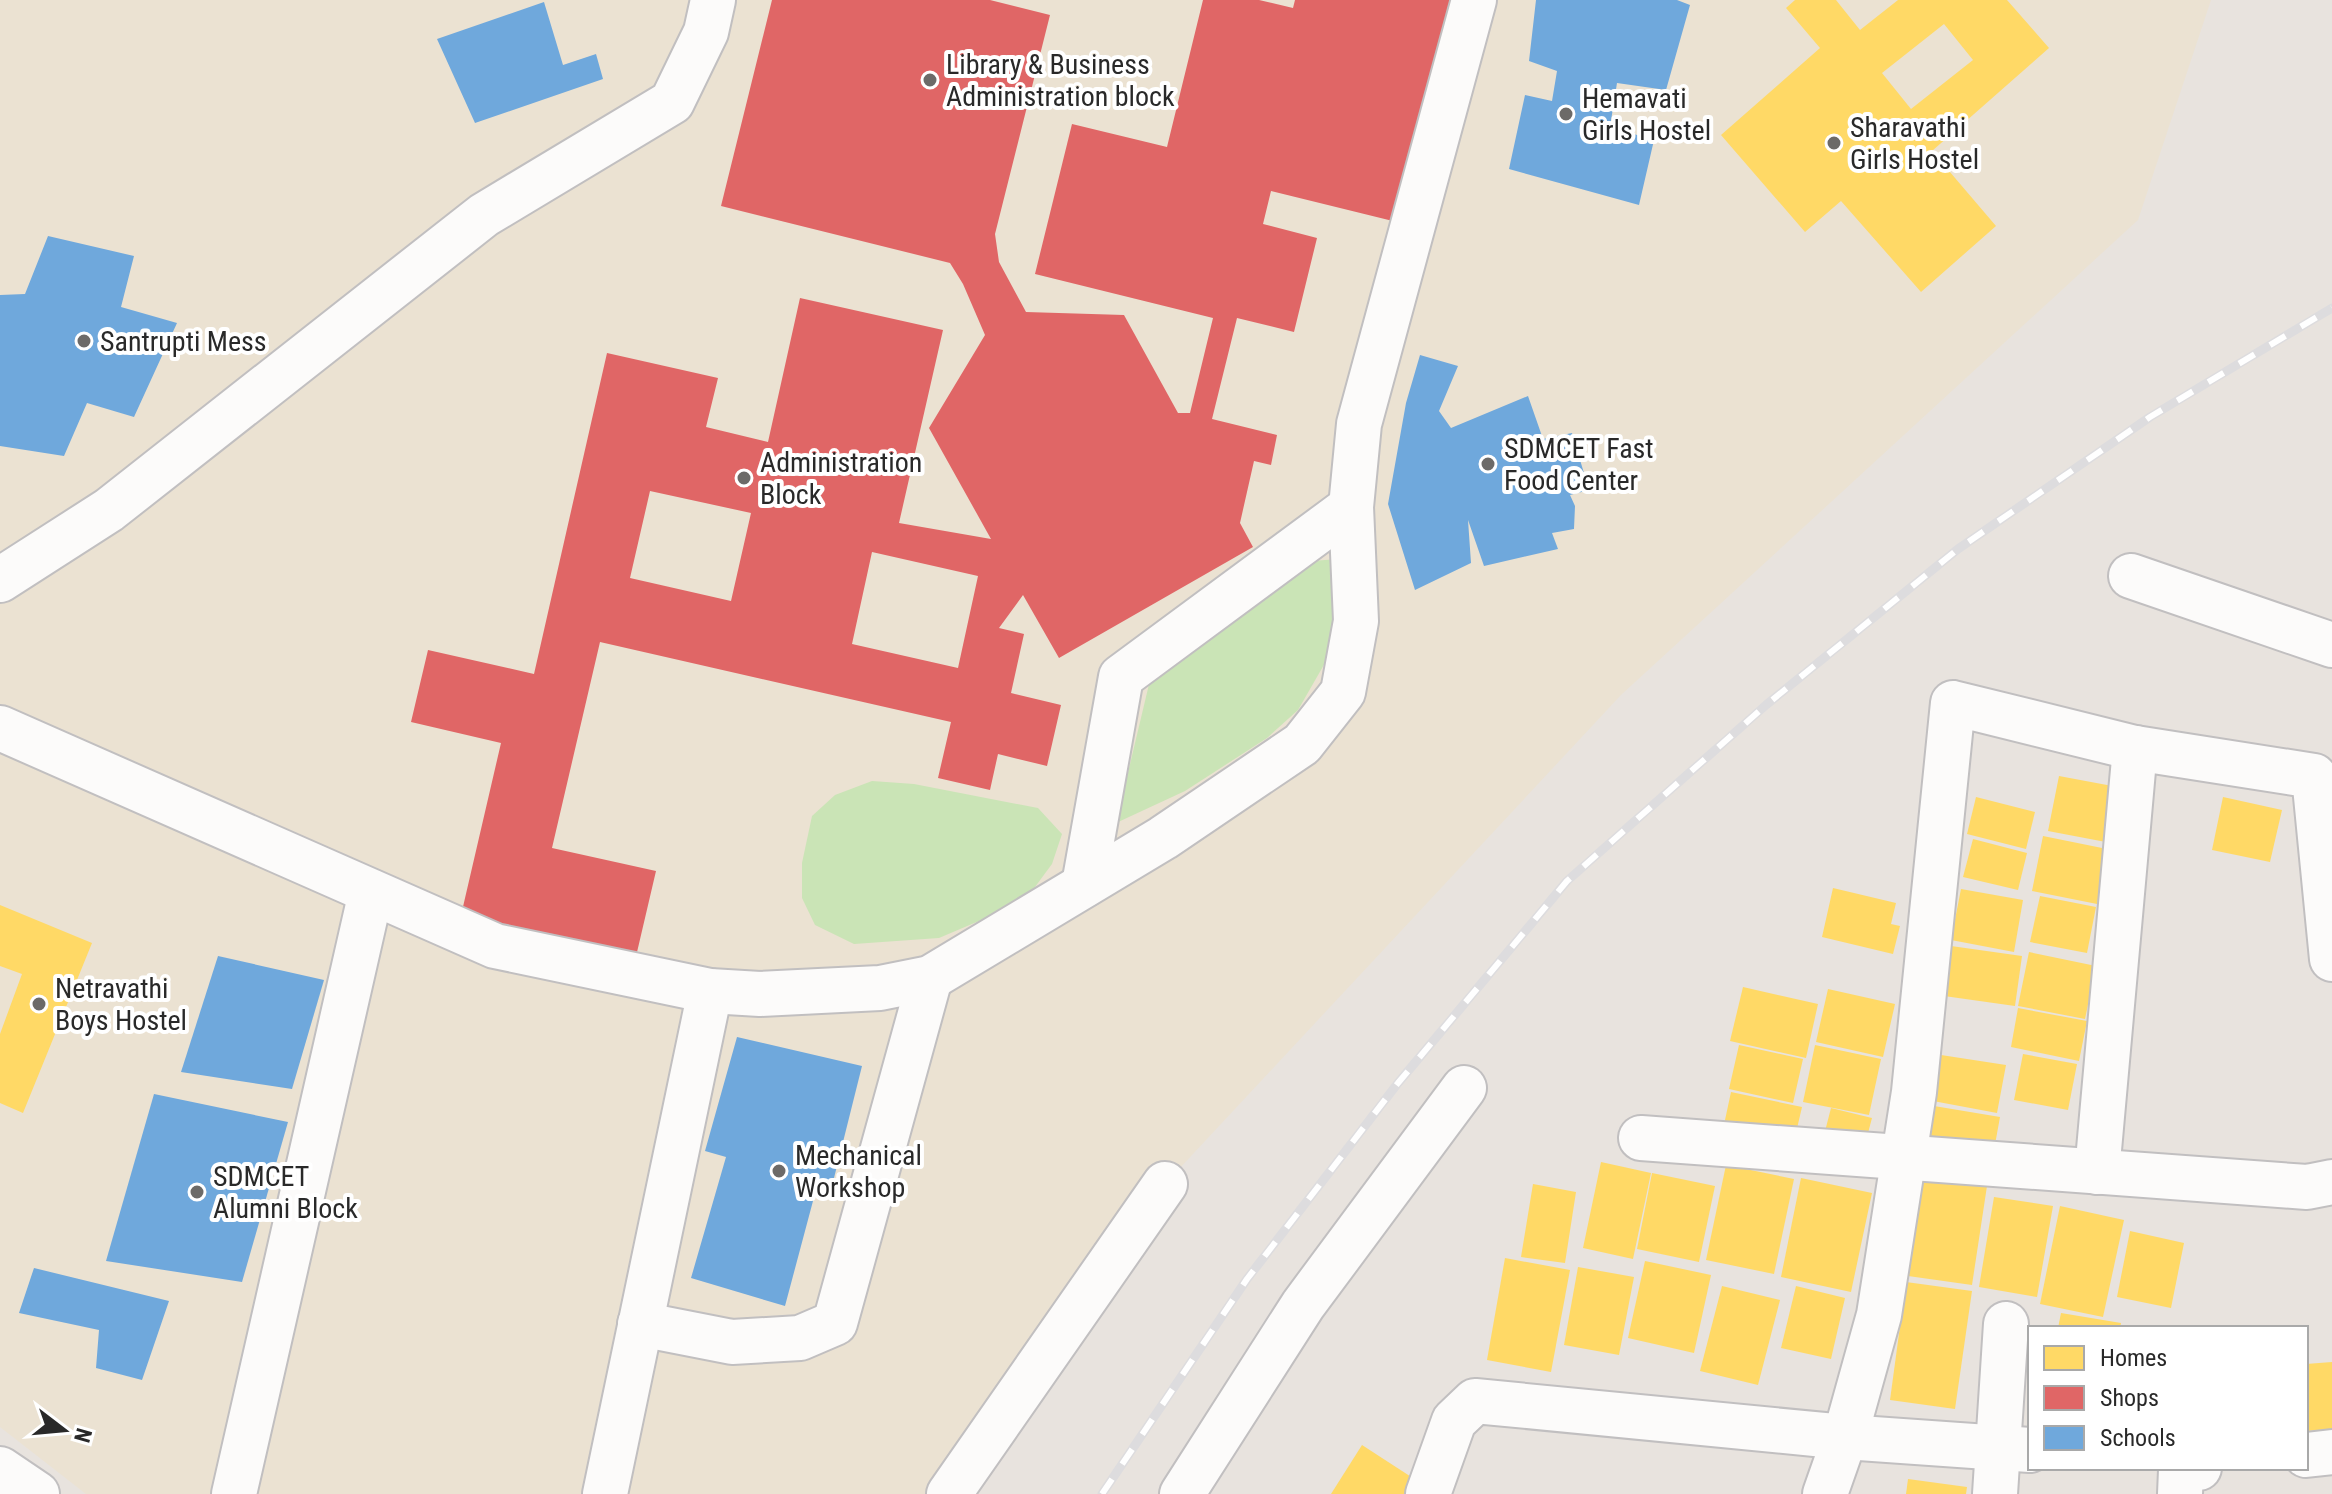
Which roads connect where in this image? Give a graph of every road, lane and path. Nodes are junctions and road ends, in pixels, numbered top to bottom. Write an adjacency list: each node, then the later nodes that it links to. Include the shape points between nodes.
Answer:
1 (713, 0): 5 (street, via 706,32 672,102 484,215 109,510)
2 (1474, 0): 3 (street, via 1359,424)
3 (1351, 507): 10 (street, via 1121,677); 10 (street, via 1356,621 1343,692 1302,744)
4 (2131, 576): 6 (street)
5 (0, 580)
6 (2332, 645)
7 (0, 728): 11 (street)
8 (2135, 748): 9 (street); 17 (street, via 1953,703); 18 (street)
9 (2323, 765): 12 (street)
10 (1084, 885): 13 (street)
11 (371, 892): 14 (street, via 495,946); 29 (street)
12 (2332, 959)
13 (930, 978): 14 (street, via 880,988); 21 (street, via 835,1323 800,1338 732,1342)
14 (710, 991): 21 (street)
15 (1464, 1088): 32 (street, via 1303,1305)
16 (1641, 1138): 17 (street)
17 (1904, 1158): 18 (street); 23 (street, via 1879,1315)
18 (2097, 1172): 19 (street, via 2307,1187)
19 (2332, 1182)
20 (1165, 1184): 31 (street)
21 (640, 1324): 30 (street)
22 (2006, 1324): 24 (street)
23 (1845, 1437): 24 (street); 33 (street, via 1475,1401 1454,1421); 34 (street)
24 (2014, 1448): 35 (street)
25 (2332, 1452): 26 (street)
26 (2308, 1455)
27 (0, 1469): 28 (street)
28 (37, 1494)
29 (234, 1494)
30 (605, 1494)
31 (949, 1494)
32 (1182, 1494)
33 (1428, 1494)
34 (1825, 1494)
35 (1995, 1494)

